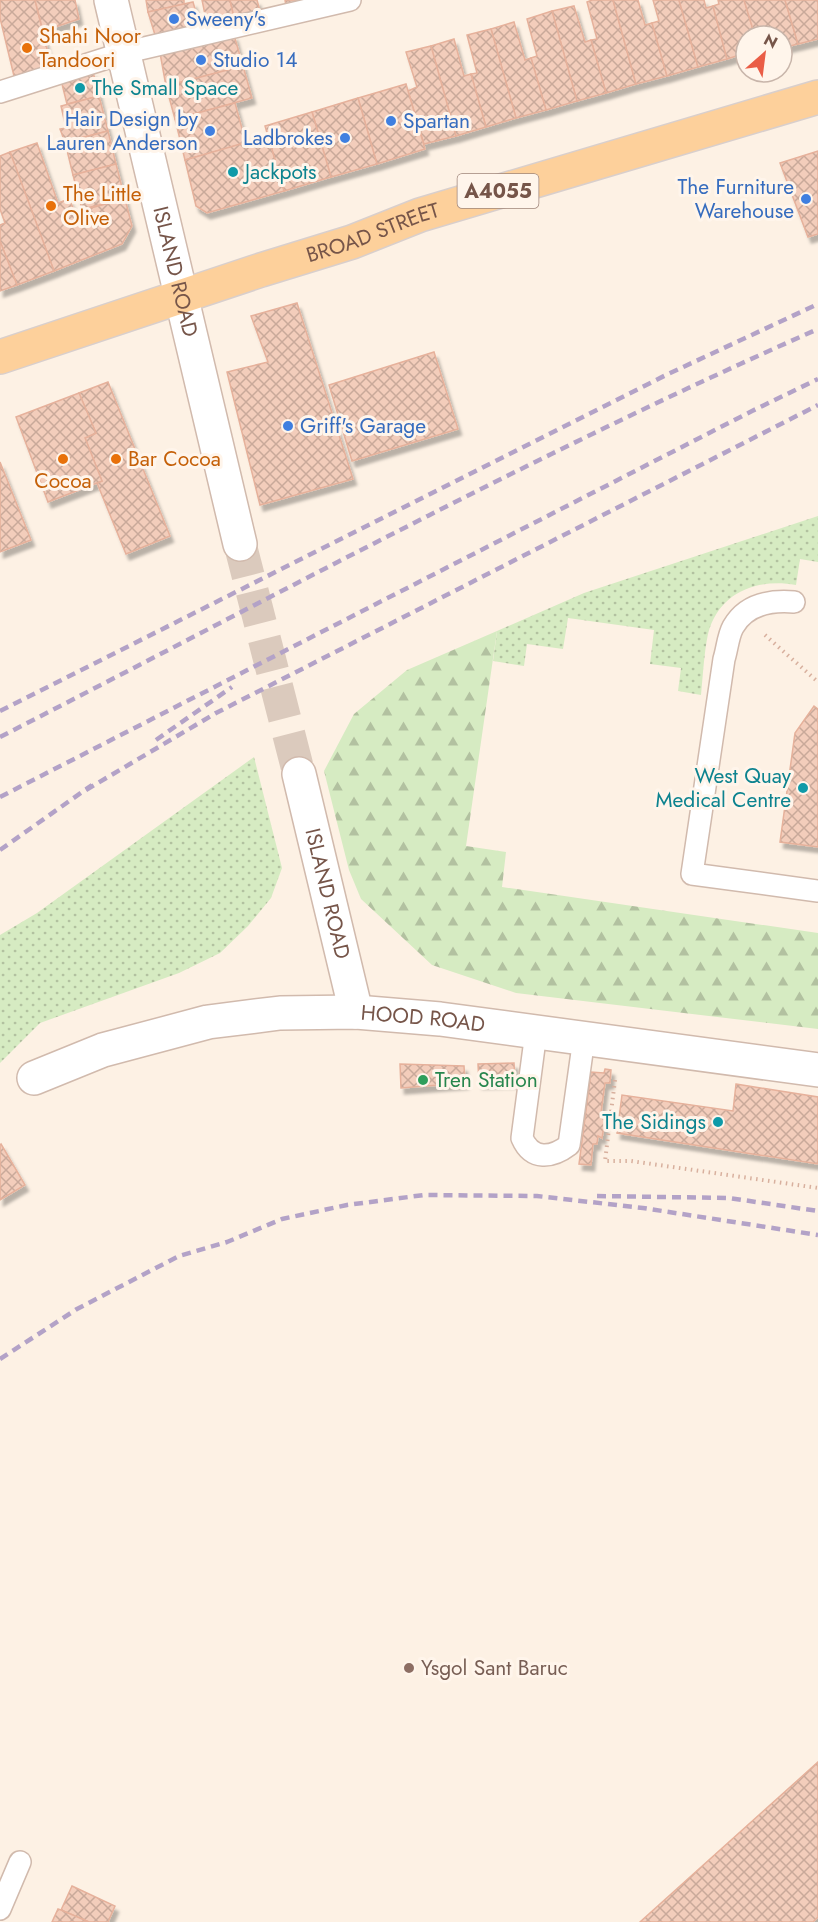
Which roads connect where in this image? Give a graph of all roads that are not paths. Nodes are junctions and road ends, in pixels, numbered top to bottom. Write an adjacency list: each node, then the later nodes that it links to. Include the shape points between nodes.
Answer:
1 (111, 0): 3 (street, ISLAND ROAD)
2 (350, 0): 3 (lane)
3 (123, 53): 4 (lane); 6 (street, ISLAND ROAD)
4 (0, 92)
5 (818, 97): 6 (main road, BROAD STREET / A4055, via 420,215 352,242)
6 (182, 296): 7 (main road, BROAD STREET / A4055); 8 (street, ISLAND ROAD)
7 (0, 357)
8 (240, 544)
9 (794, 602): 11 (lane, via 774,600 750,608 732,628 692,874)
10 (299, 774): 12 (street, ISLAND ROAD)
11 (818, 891)
12 (356, 1012): 13 (street, HOOD ROAD); 16 (street, HOOD ROAD, via 280,1013 207,1022 103,1050)
13 (536, 1032): 14 (street, HOOD ROAD); 14 (lane, via 522,1138 526,1147 550,1156 569,1145)
14 (584, 1038): 15 (street, HOOD ROAD)
15 (818, 1070)
16 (34, 1078)
17 (20, 1862): 18 (lane)
18 (0, 1909)

